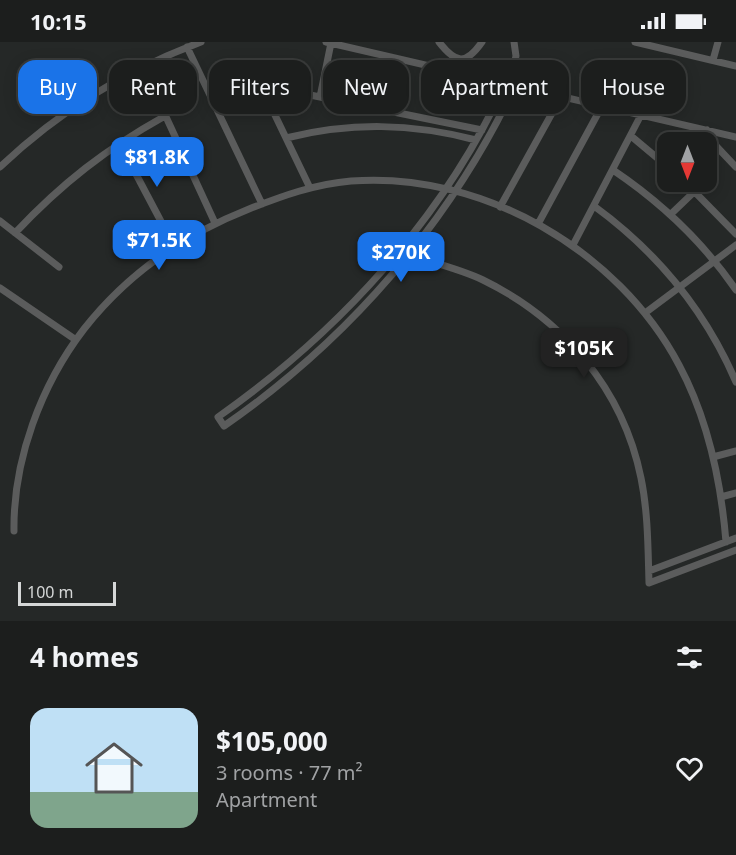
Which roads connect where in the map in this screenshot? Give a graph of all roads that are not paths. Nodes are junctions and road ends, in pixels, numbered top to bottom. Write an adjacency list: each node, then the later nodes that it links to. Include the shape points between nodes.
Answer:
1 (201, 42): 8 (street)
2 (439, 42): 3 (street, via 450,55 462,59 472,55)
3 (482, 42)
4 (514, 42): 10 (street)
5 (635, 42): 11 (street)
6 (718, 42): 11 (street)
7 (329, 43): 12 (street); 17 (street)
8 (187, 47): 9 (street); 15 (street)
9 (158, 60)
10 (515, 60)
11 (713, 60): 13 (street)
12 (421, 64)
13 (736, 66)
14 (109, 85): 35 (street, via 59,118)
15 (209, 92)
16 (311, 94): 17 (street)
17 (320, 96): 27 (street)
18 (220, 114): 43 (street)
19 (274, 114): 31 (street)
20 (492, 114): 27 (street)
21 (498, 114): 40 (street, via 482,150)
22 (552, 114): 45 (street)
23 (598, 114): 49 (street)
24 (633, 114): 26 (street)
25 (165, 116): 33 (street); 48 (street)
26 (641, 116): 28 (street); 29 (street)
27 (482, 130): 32 (street)
28 (707, 130): 30 (street); 36 (street)
29 (630, 136): 34 (street); 37 (street)
30 (736, 137)
31 (286, 138): 32 (street, via 349,126 381,125); 38 (street)
32 (476, 140): 39 (street)
33 (119, 142): 50 (street, via 64,184); 54 (street)
34 (657, 158)
35 (0, 167)
36 (736, 167)
37 (613, 170): 44 (street); 46 (street)
38 (310, 188): 39 (street, via 369,180); 43 (street)
39 (444, 190): 40 (street); 55 (street, via 396,255 333,324 284,368 218,417 224,426 309,360)
40 (454, 192): 45 (street); 55 (street)
41 (693, 192): 46 (street)
42 (697, 192): 51 (street)
43 (262, 204): 48 (street)
44 (594, 206): 52 (street); 58 (street, via 649,251)
45 (500, 207): 49 (street)
46 (671, 214): 56 (street)
47 (0, 222): 50 (street)
48 (215, 223): 54 (street)
49 (538, 224): 52 (street)
50 (15, 233): 57 (street)
51 (736, 234)
52 (573, 245): 61 (street, via 615,280)
53 (736, 245): 56 (street)
54 (174, 246): 62 (street, via 120,288)
55 (410, 255): 72 (street, via 481,279 518,299 575,346 604,384 623,421 642,479)
56 (715, 261): 58 (street); 60 (street)
57 (59, 267)
58 (681, 286): 61 (street); 63 (street, via 714,336)
59 (0, 288): 62 (street)
60 (736, 290)
61 (645, 313): 65 (street, via 687,380)
62 (76, 340): 68 (street, via 52,380 30,432 17,491)
63 (736, 382)
64 (736, 452): 65 (street)
65 (713, 457): 67 (street)
66 (736, 493): 67 (street)
67 (721, 497): 70 (street)
68 (14, 531)
69 (736, 538): 70 (street)
70 (726, 542): 72 (street)
71 (736, 550): 72 (street, via 650,583)
72 (649, 571)

